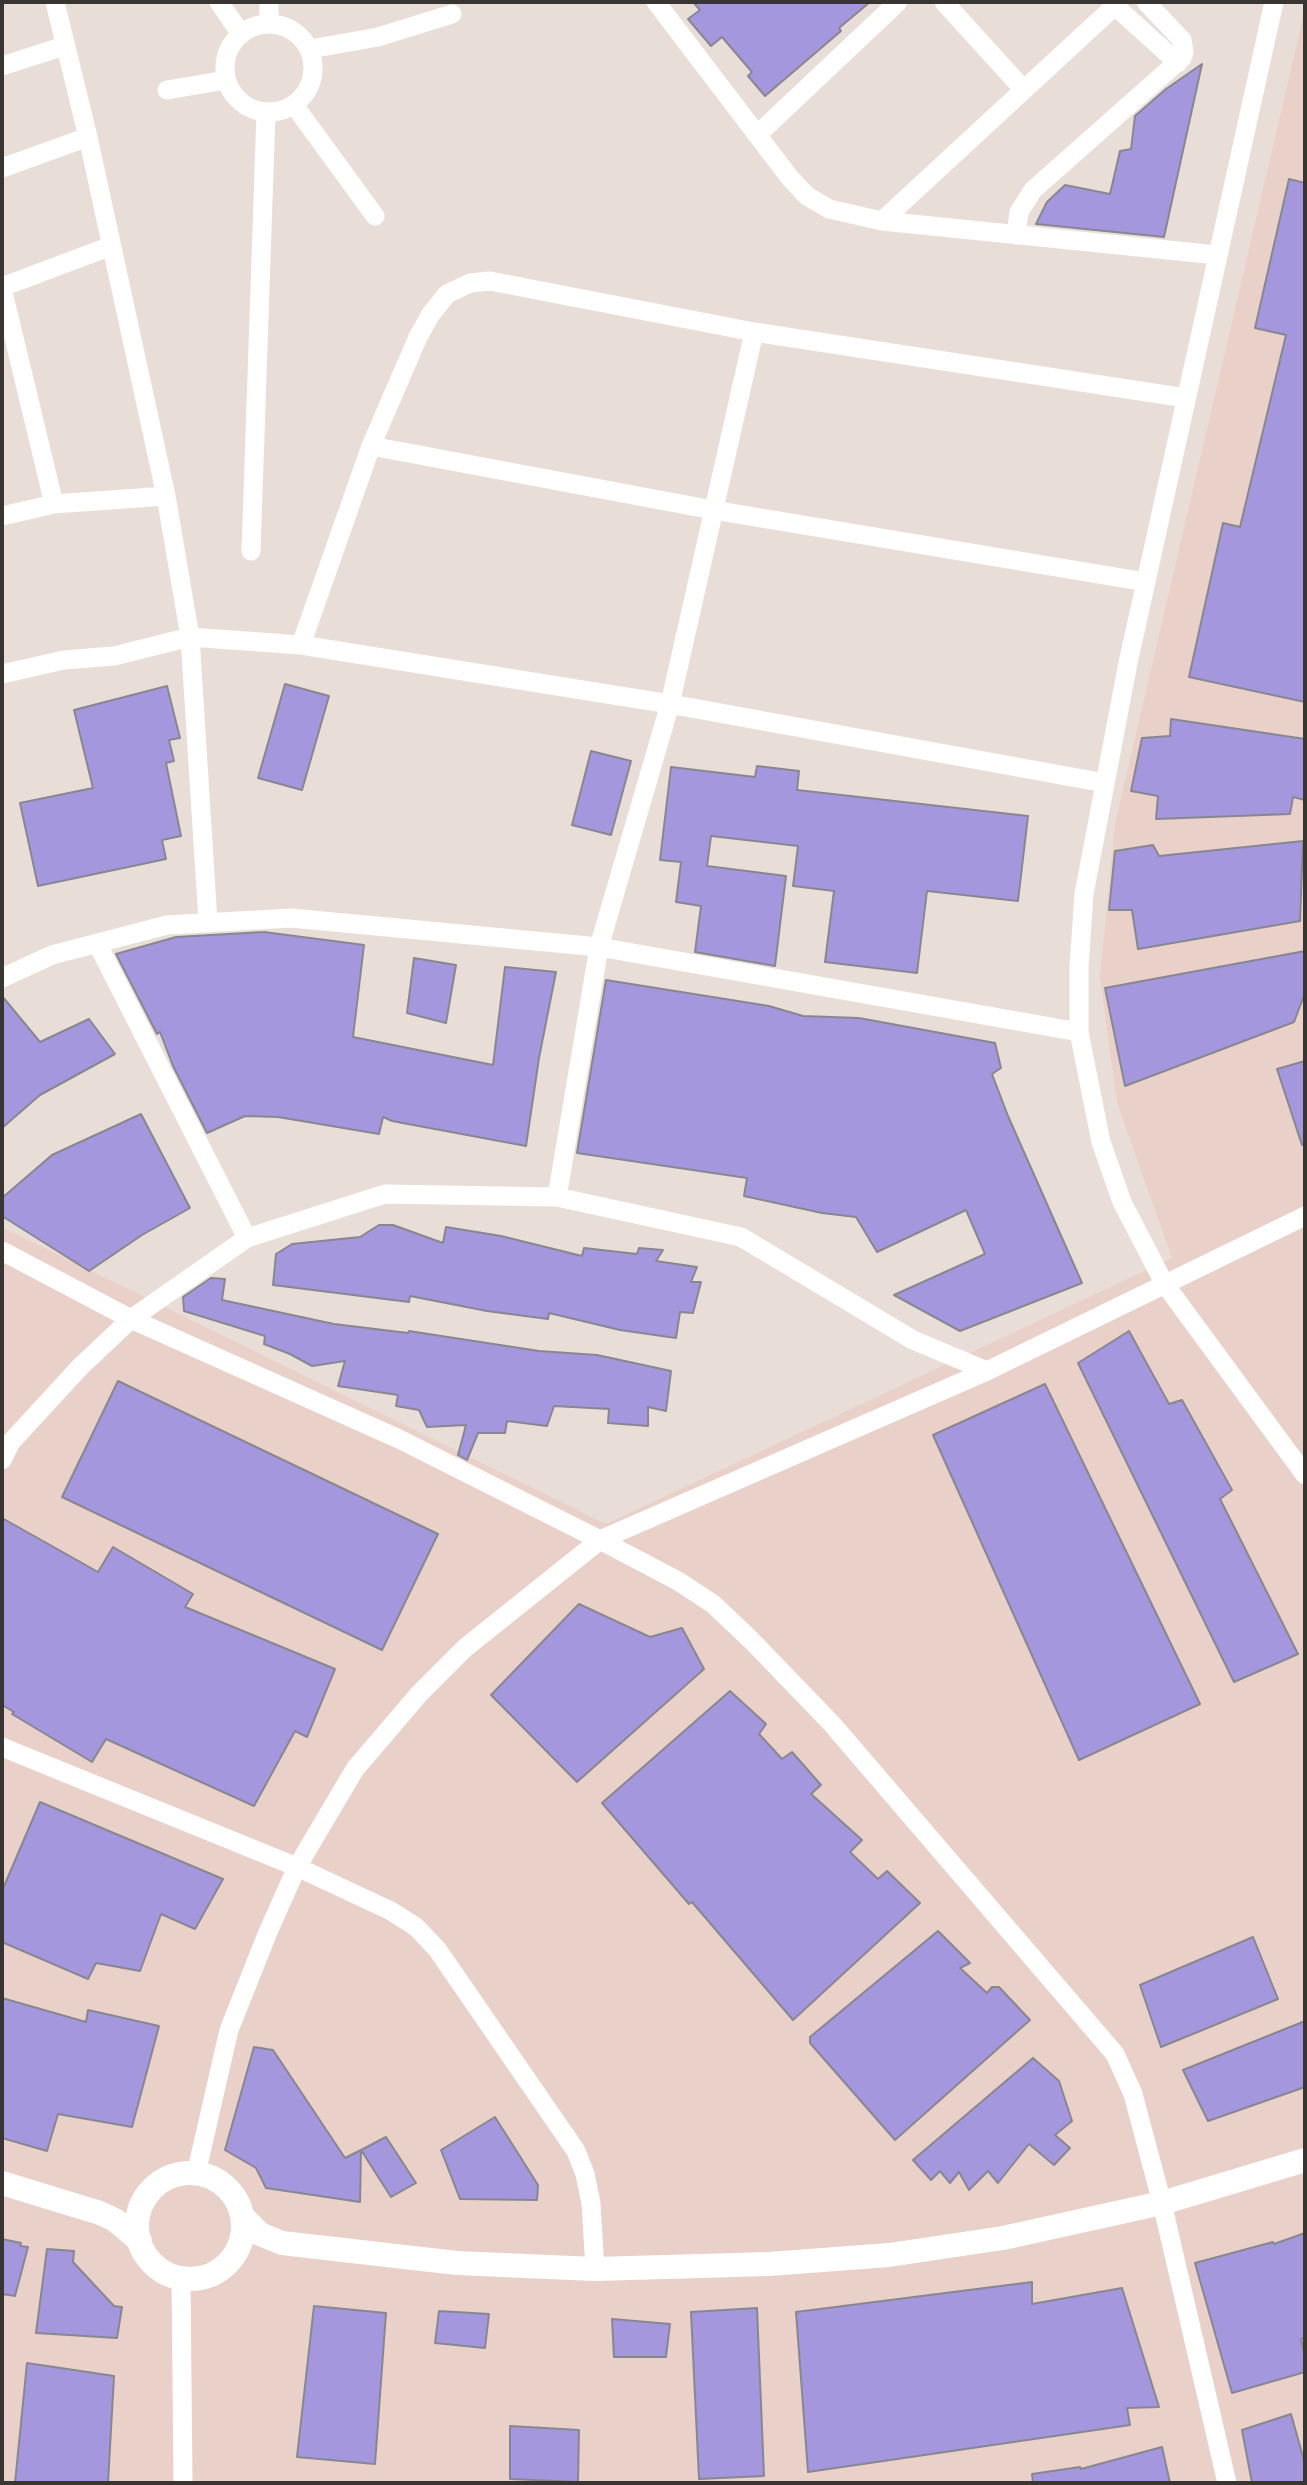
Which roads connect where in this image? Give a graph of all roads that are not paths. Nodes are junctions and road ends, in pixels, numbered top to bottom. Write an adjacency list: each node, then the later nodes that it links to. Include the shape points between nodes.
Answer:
1 (55, 2): 13 (street)
2 (219, 2): 12 (street)
3 (269, 2): 11 (street)
4 (656, 2): 22 (street)
5 (898, 2): 22 (street)
6 (944, 2): 19 (street)
7 (1146, 2): 15 (street, via 1182,40 1184,52)
8 (1274, 2): 29 (street)
9 (1117, 4): 15 (street); 19 (street)
10 (452, 14): 14 (street, via 378,37)
11 (270, 24): 12 (street); 14 (street, via 286,27)
12 (241, 34): 17 (street, via 227,55)
13 (64, 46): 16 (street); 23 (street)
14 (310, 49): 20 (street, via 312,80)
15 (1178, 63): 27 (street, via 1033,190 1020,212)
16 (2, 66)
17 (226, 80): 18 (street); 21 (street, via 241,103)
18 (167, 90)
19 (1024, 90): 26 (street)
20 (294, 105): 21 (street); 25 (street)
21 (266, 113): 38 (street)
22 (757, 135): 26 (street, via 807,196 829,209)
23 (88, 137): 24 (street); 28 (street)
24 (2, 168)
25 (375, 215)
26 (882, 221): 27 (street)
27 (1016, 235): 29 (street)
28 (111, 246): 30 (street); 34 (street)
29 (1217, 255): 32 (street)
30 (2, 288): 35 (street)
31 (754, 332): 32 (street); 33 (street, via 490,281 470,283 447,294 431,314); 36 (street)
32 (1186, 398): 39 (street)
33 (371, 446): 36 (street); 41 (street)
34 (166, 496): 35 (street); 40 (street)
35 (54, 504): 37 (street)
36 (713, 510): 39 (street); 43 (street)
37 (2, 516)
38 (251, 551)
39 (1146, 582): 44 (street)
40 (190, 637): 41 (street); 42 (street, via 114,656 64,660); 45 (street)
41 (302, 645): 43 (street)
42 (2, 674)
43 (670, 704): 44 (street); 47 (street)
44 (1105, 783): 49 (street, via 1084,894)
45 (208, 922): 46 (street, via 167,925); 47 (street, via 291,918)
46 (97, 943): 48 (street, via 52,955); 52 (street)
47 (599, 947): 49 (street); 50 (street)
48 (2, 978)
49 (1079, 1032): 54 (street, via 1101,1142 1122,1202)
50 (557, 1197): 52 (street, via 385,1194); 56 (street, via 741,1237 913,1340)
51 (1305, 1216): 54 (street)
52 (247, 1238): 55 (street)
53 (2, 1251): 55 (street)
54 (1164, 1283): 56 (street); 58 (street)
55 (131, 1319): 57 (street, via 80,1367 11,1443); 59 (street, via 399,1439)
56 (987, 1371): 59 (street)
57 (2, 1460)
58 (1305, 1475)
59 (600, 1540): 61 (street, via 465,1648 419,1694 355,1769); 66 (street, via 713,1604 751,1640 832,1724 1094,2027 1115,2054 1133,2094)
60 (2, 1747): 61 (street)
61 (297, 1867): 63 (street, via 229,2030); 72 (street, via 391,1911 416,1927 437,1949 576,2151 592,2203)
62 (1305, 2161): 66 (street)
63 (195, 2174): 65 (street, via 169,2178); 68 (street, via 227,2188)
64 (2, 2183): 67 (street)
65 (147, 2195): 67 (street, via 117,2208); 69 (street, via 138,2217)
66 (1163, 2203): 72 (street, via 1003,2238 889,2255); 75 (street)
67 (85, 2208): 69 (street, via 115,2220)
68 (243, 2217): 70 (street, via 260,2234); 71 (street, via 240,2245)
69 (140, 2241): 73 (street, via 155,2266)
70 (282, 2243): 71 (street); 72 (street, via 457,2263)
71 (233, 2257): 73 (street, via 210,2275)
72 (595, 2269)
73 (181, 2278): 74 (street)
74 (183, 2483)
75 (1227, 2483)

